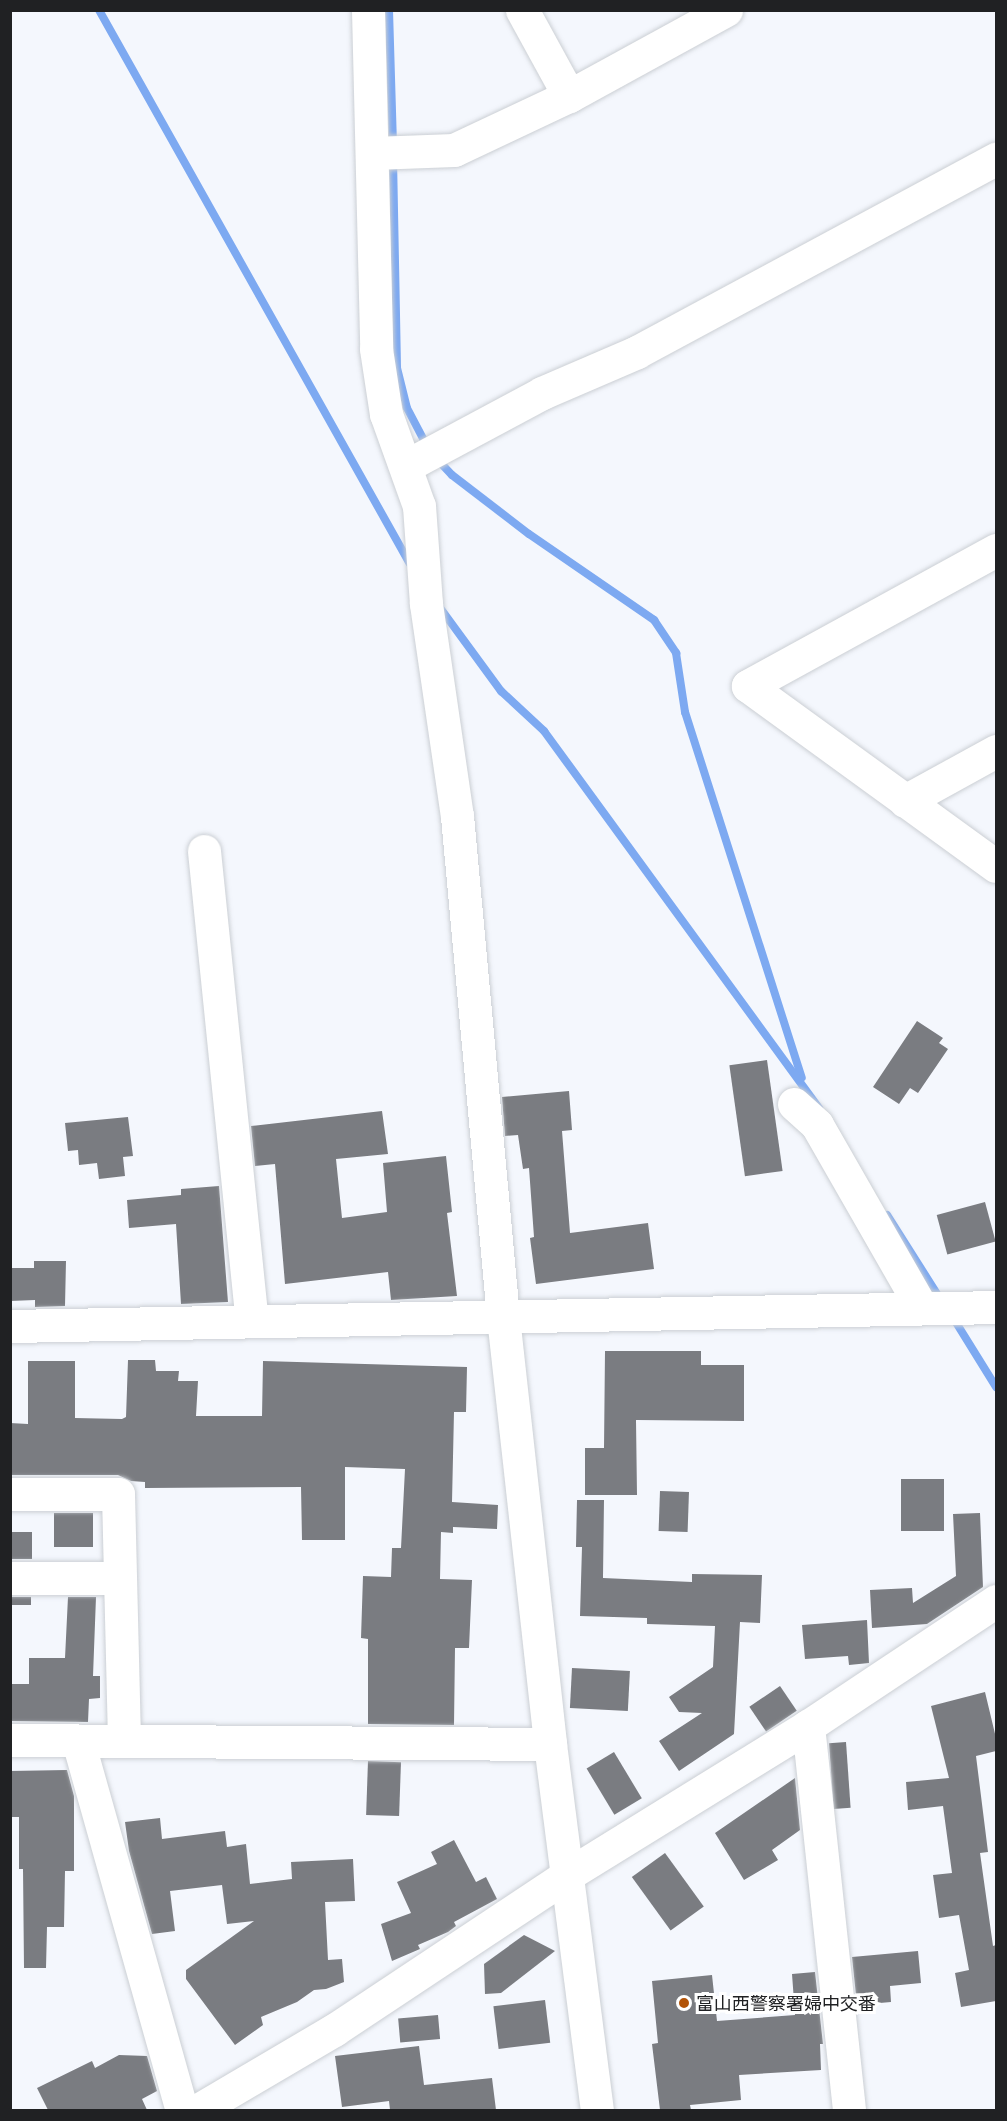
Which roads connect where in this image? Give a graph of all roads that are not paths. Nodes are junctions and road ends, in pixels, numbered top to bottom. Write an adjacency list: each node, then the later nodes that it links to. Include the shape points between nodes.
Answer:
1 (368, 10): 5 (street)
2 (522, 10): 4 (street)
3 (719, 12): 4 (street)
4 (568, 96): 5 (street, via 454,150)
5 (373, 153): 7 (street, via 376,349 386,414)
6 (996, 159): 7 (street, via 637,352 542,393)
7 (406, 466): 16 (street, via 419,506 426,604 457,816)
8 (996, 550): 10 (street, via 748,686)
9 (996, 751): 10 (street)
10 (904, 801): 12 (street)
11 (204, 851): 17 (street)
12 (996, 866)
13 (794, 1104): 15 (street, via 817,1125)
14 (986, 1307): 15 (street)
15 (928, 1308): 16 (street)
16 (503, 1317): 17 (street); 27 (street)
17 (252, 1320): 18 (street)
18 (10, 1326)
19 (10, 1494): 21 (street, via 118,1494)
20 (10, 1578): 21 (street)
21 (120, 1578): 26 (street)
22 (995, 1612): 23 (street)
23 (808, 1726): 28 (street); 32 (street)
24 (10, 1740): 25 (street)
25 (78, 1741): 26 (street); 29 (street)
26 (124, 1742): 27 (street)
27 (550, 1744): 28 (street)
28 (567, 1875): 30 (street, via 334,2030); 31 (street)
29 (182, 2110)
30 (198, 2110)
31 (597, 2110)
32 (849, 2110)

